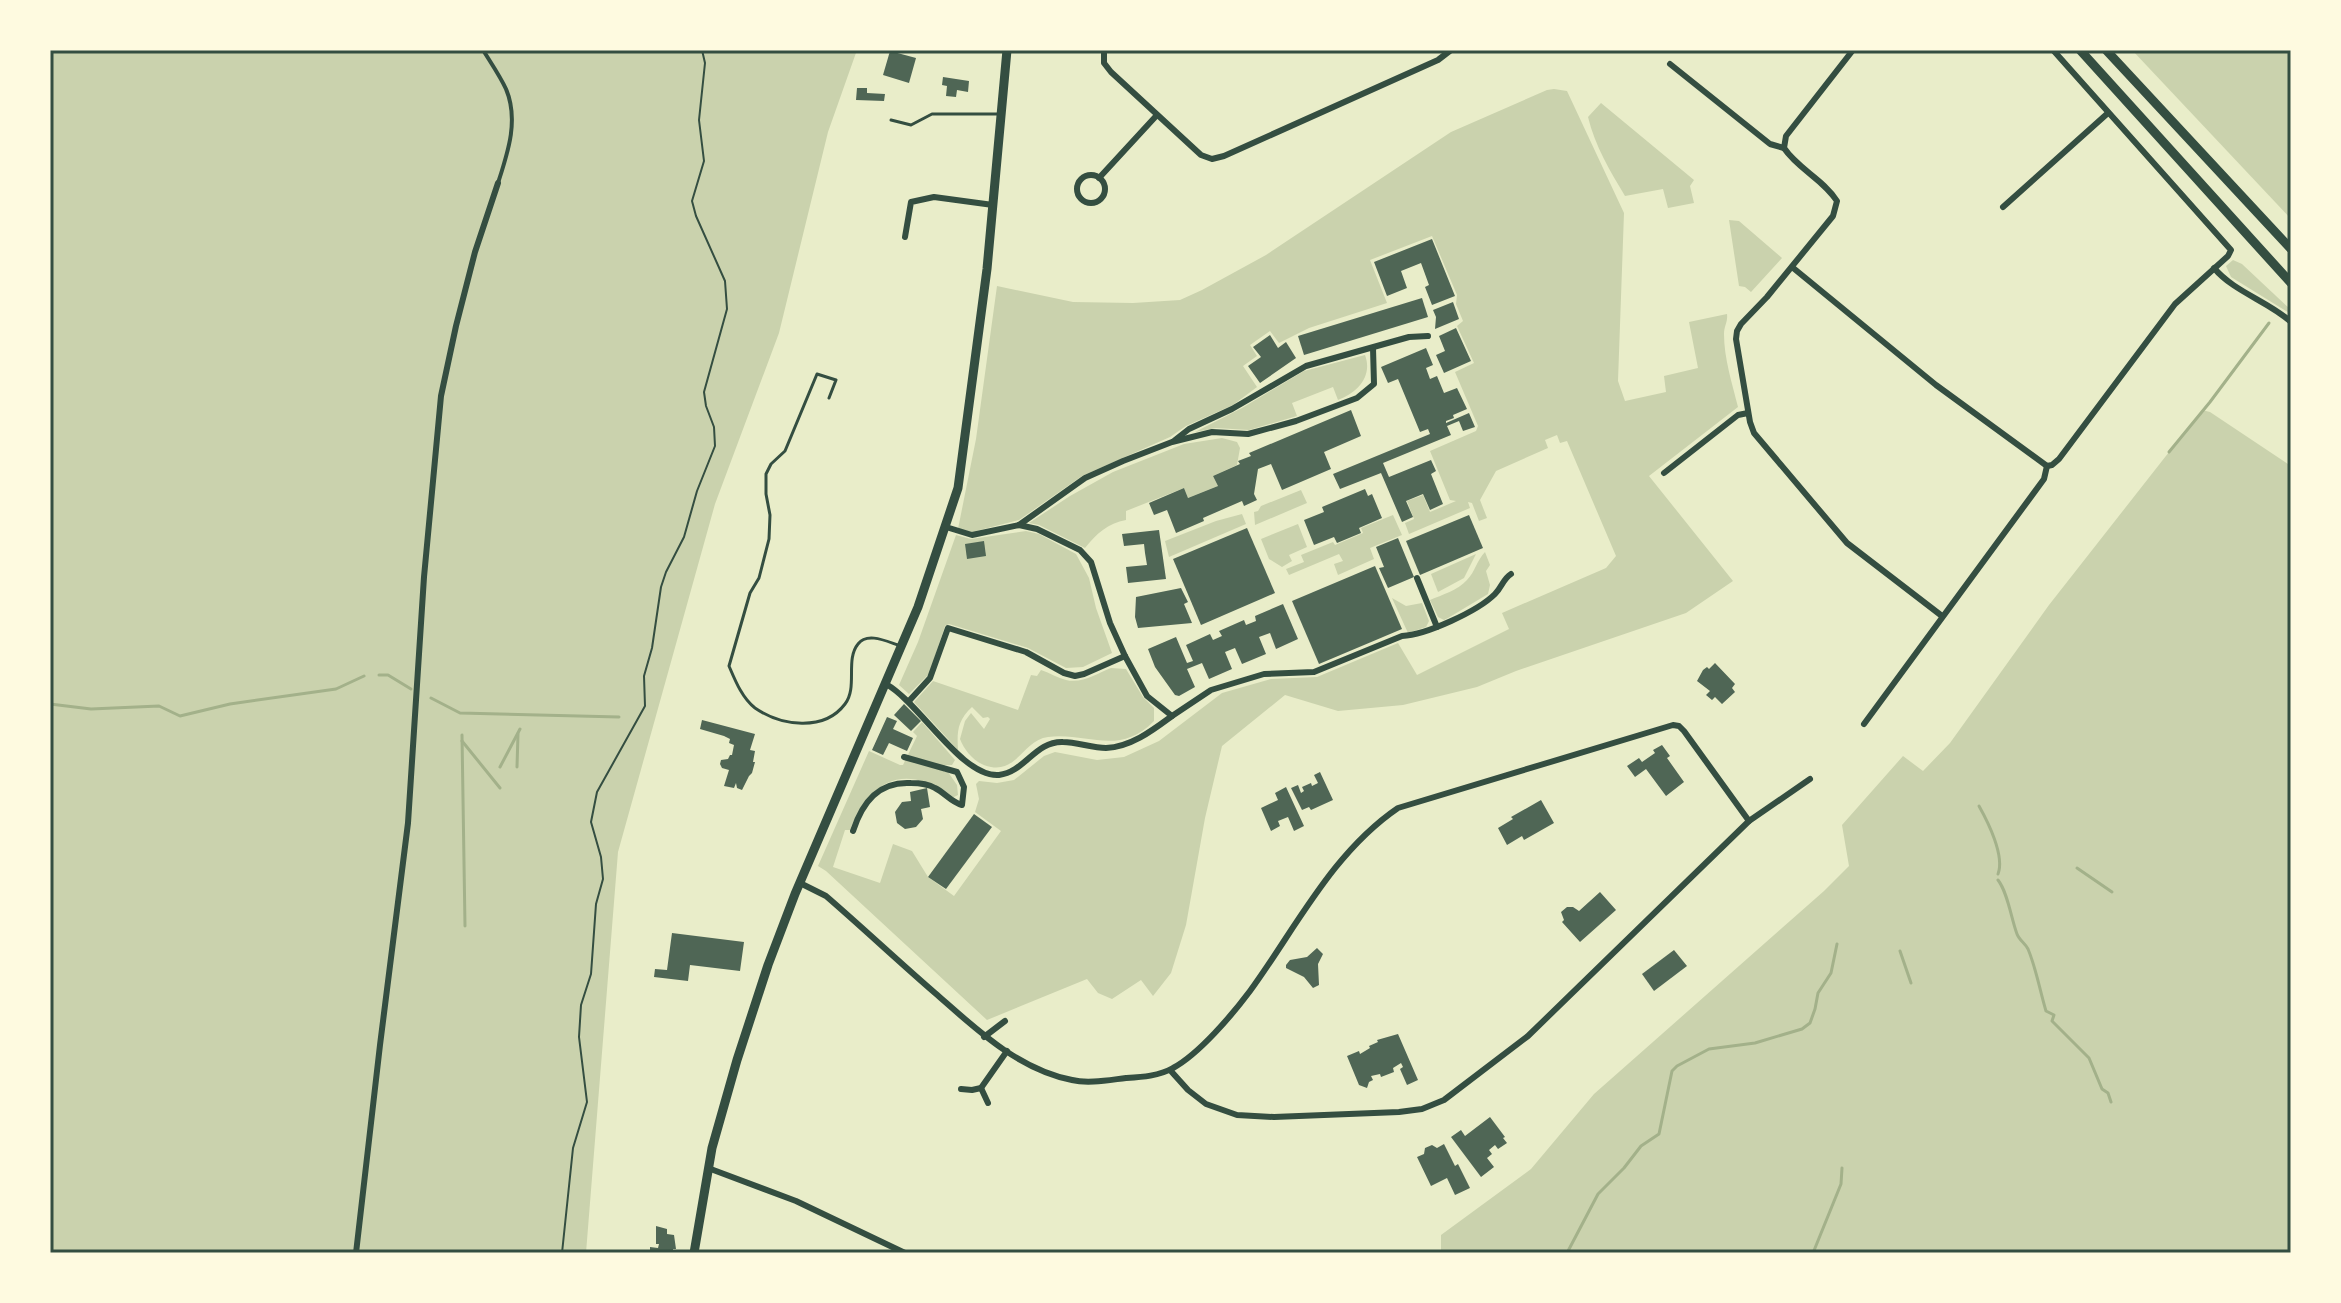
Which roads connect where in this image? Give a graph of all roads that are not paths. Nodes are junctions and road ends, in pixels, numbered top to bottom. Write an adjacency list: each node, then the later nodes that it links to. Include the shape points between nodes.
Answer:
1 (483, 50): 16 (street, via 511,110 511,135)
2 (1007, 50): 11 (main road)
3 (1104, 50): 12 (street, via 1111,72)
4 (1451, 50): 12 (street, via 1212,159)
5 (1853, 50): 14 (street, via 1786,136)
6 (2053, 50): 10 (street)
7 (2080, 50): 23 (main road)
8 (2106, 50): 20 (main road)
9 (1670, 64): 14 (street, via 1770,144)
10 (2108, 113): 17 (street); 22 (street, via 2230,247)
11 (1001, 114): 13 (lane, via 932,114 911,125); 18 (main road)
12 (1157, 115): 15 (street)
13 (891, 120)
14 (1784, 148): 21 (street, via 1837,201 1833,216)
15 (1099, 178): 15 (street, via 1102,196 1090,202 1081,199 1080,180 1087,175)
16 (498, 183): 59 (street, via 471,266 441,396 408,823)
17 (2003, 207)
18 (992, 210): 19 (street, via 934,197 911,202); 33 (main road, via 968,420)
19 (905, 237)
20 (2291, 249)
21 (1792, 267): 28 (street, via 1737,331); 30 (street, via 1936,385)
22 (2214, 268): 24 (street); 30 (street, via 2175,304 2059,459)
23 (2291, 283)
24 (2291, 322)
25 (1428, 336): 26 (street)
26 (1373, 348): 29 (street, via 1306,366); 29 (street, via 1374,384 1353,399 1248,434 1212,432)
27 (829, 398): 38 (lane, via 836,380 817,374 785,451 766,474 769,539 729,666 754,707 785,722 811,724 846,703 859,642 879,639)
28 (1748, 413): 31 (street, via 1738,415); 36 (street, via 1754,433 1847,543)
29 (1172, 442): 32 (street, via 1085,478)
30 (2047, 466): 36 (street, via 2044,479)
31 (1664, 473)
32 (1019, 525): 33 (street, via 972,535); 39 (street, via 1080,550 1091,562)
33 (946, 527): 38 (main road)
34 (1511, 574): 37 (street, via 1495,594)
35 (1417, 578): 37 (street)
36 (1942, 616): 43 (street)
37 (1437, 627): 42 (street, via 1314,672 1264,674 1230,683)
38 (901, 647): 40 (main road)
39 (1125, 656): 41 (street, via 1075,676 1026,652 948,628 930,678); 42 (street, via 1147,696)
40 (886, 684): 41 (street); 50 (main road)
41 (909, 701): 45 (street)
42 (1172, 716): 45 (street, via 1125,746 1062,741 1045,745 1009,773 984,774)
43 (1864, 724)
44 (904, 757): 46 (street)
45 (963, 760): 46 (street)
46 (956, 771): 49 (street, via 964,787 962,805 934,787 892,784 867,802)
47 (1810, 779): 48 (street)
48 (1749, 821): 54 (street, via 1528,1036 1444,1100 1399,1112 1237,1115 1206,1104); 54 (street, via 1684,731 1673,725 1398,808 1338,865 1249,993 1196,1051)
49 (853, 831)
50 (800, 883): 52 (street, via 826,896); 58 (main road, via 752,1012)
51 (1005, 1021): 52 (street)
52 (984, 1037): 53 (street)
53 (1007, 1051): 54 (street, via 1073,1081); 55 (street)
54 (1170, 1070)
55 (981, 1088): 56 (street); 57 (street)
56 (961, 1089)
57 (988, 1103)
58 (708, 1168): 60 (main road); 61 (street, via 796,1201)
59 (356, 1253)
60 (694, 1253)
61 (905, 1253)

